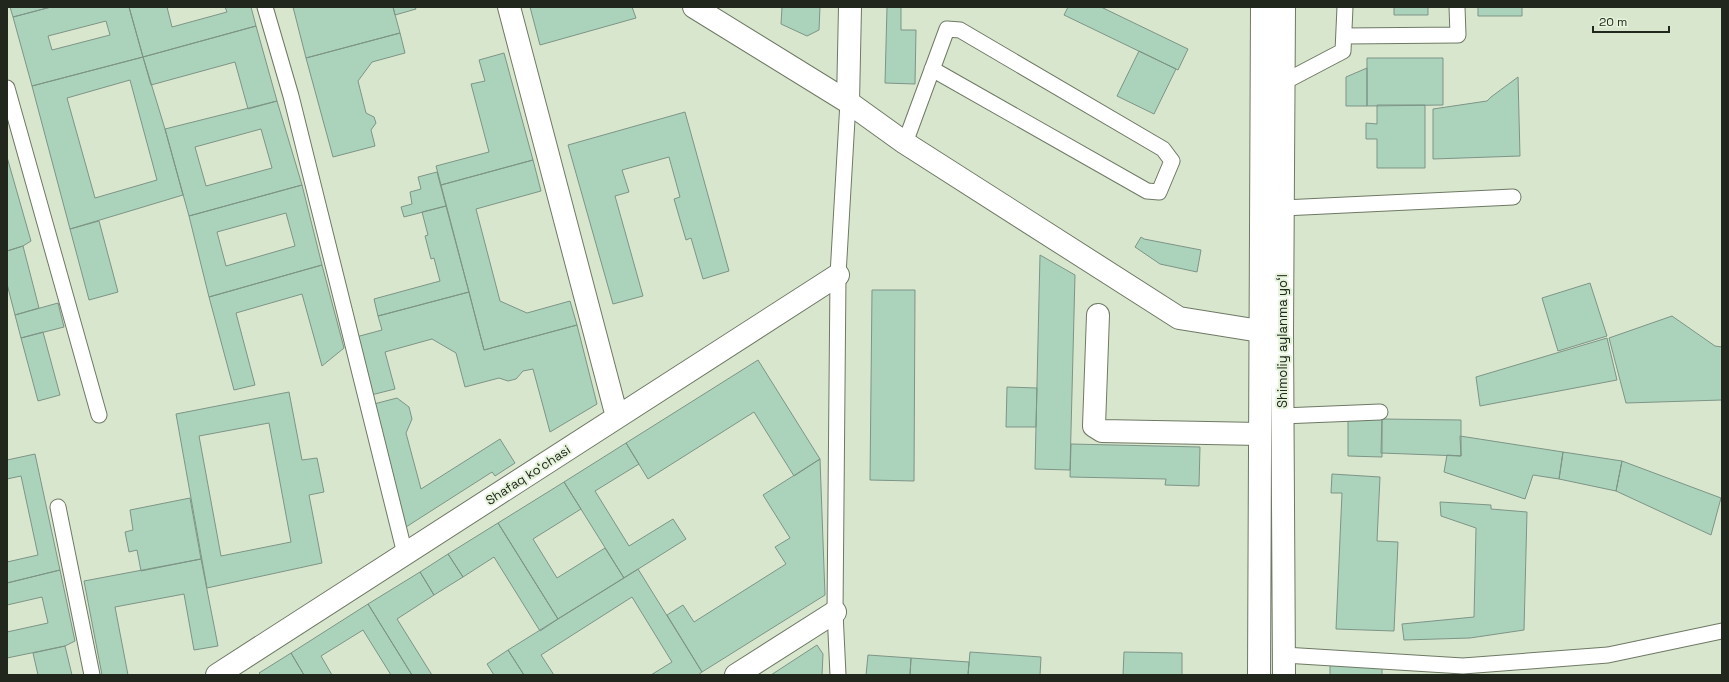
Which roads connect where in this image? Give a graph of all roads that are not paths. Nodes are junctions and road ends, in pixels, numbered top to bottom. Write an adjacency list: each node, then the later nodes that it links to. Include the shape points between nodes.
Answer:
1 (265, 7): 26 (lane, via 291,96)
2 (509, 7): 23 (street)
3 (694, 7): 13 (street)
4 (850, 7): 13 (street)
5 (1262, 7): 19 (street, Shimoliy aylanma yoʻl)
6 (1284, 7): 11 (street, Shimoliy aylanma yoʻl)
7 (1345, 7): 9 (lane)
8 (1457, 7): 9 (lane, via 1458,35)
9 (1345, 36): 11 (lane, via 1343,51)
10 (932, 69): 10 (lane, via 947,29 960,30 1163,149 1172,161 1159,192 1147,191); 14 (lane)
11 (1284, 82): 16 (street, Shimoliy aylanma yoʻl)
12 (7, 88): 21 (lane)
13 (848, 102): 14 (street); 17 (lane)
14 (905, 143): 19 (street, via 1179,318)
15 (1513, 198): 16 (lane)
16 (1283, 208): 22 (street, Shimoliy aylanma yoʻl)
17 (838, 275): 23 (street, Shafaq koʻchasi); 29 (lane)
18 (1098, 315): 24 (street, via 1094,426 1102,431)
19 (1260, 331): 24 (street, Shimoliy aylanma yoʻl)
20 (1380, 412): 22 (lane)
21 (100, 415)
22 (1282, 416): 27 (street, Shimoliy aylanma yoʻl)
23 (617, 418): 26 (street, Shafaq koʻchasi)
24 (1260, 434): 28 (street, Shimoliy aylanma yoʻl)
25 (58, 507): 32 (lane)
26 (404, 554): 33 (street, Shafaq koʻchasi)
27 (1283, 569): 28 (street); 31 (street, Shimoliy aylanma yoʻl)
28 (1259, 571): 36 (street, Shimoliy aylanma yoʻl)
29 (835, 612): 34 (street); 35 (lane)
30 (1722, 631): 31 (lane, via 1608,655 1463,666)
31 (1284, 665)
32 (92, 675)
33 (217, 675)
34 (736, 675)
35 (838, 675)
36 (1259, 675)

